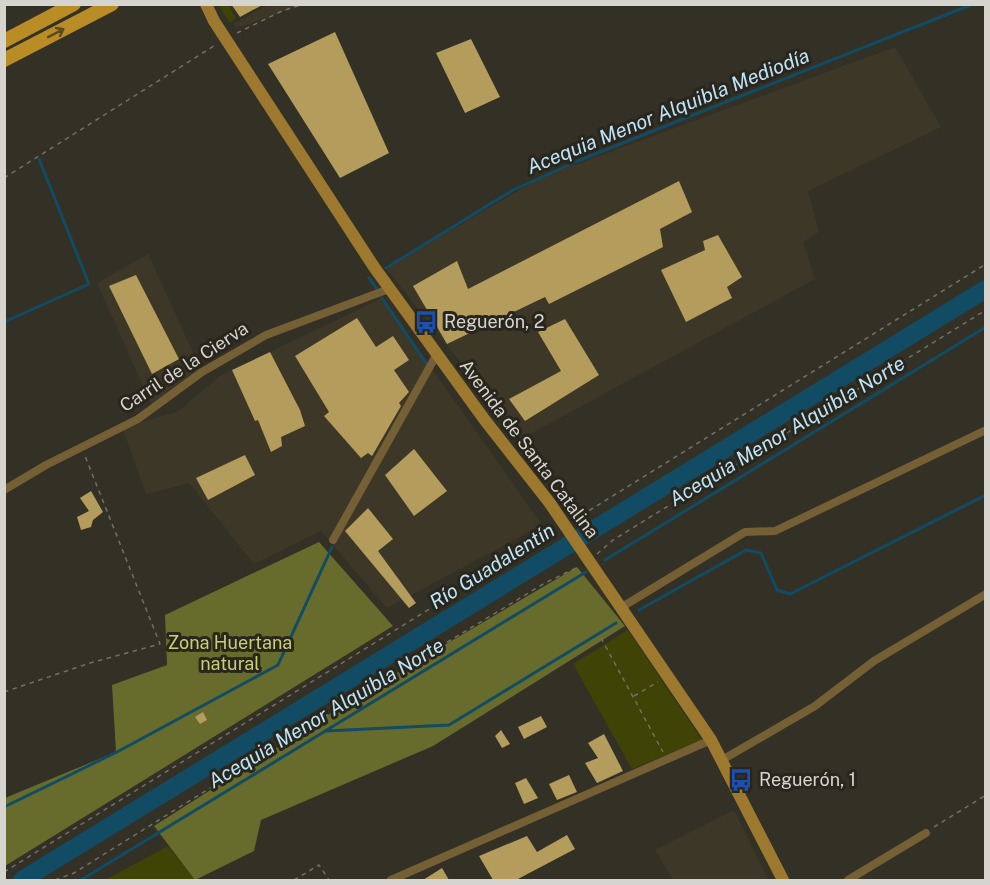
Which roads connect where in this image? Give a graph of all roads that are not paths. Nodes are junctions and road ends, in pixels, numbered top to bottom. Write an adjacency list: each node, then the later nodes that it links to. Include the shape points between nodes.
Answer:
1 (74, 4): 6 (main road)
2 (112, 4): 7 (main road, one-way to 2)
3 (196, 4): 5 (main road, Avenida de Santa Catalina)
4 (206, 4): 5 (main road, Avenida de Santa Catalina)
5 (211, 17): 8 (main road, Avenida de Santa Catalina)
6 (4, 41)
7 (4, 60)
8 (389, 289): 9 (main road, Avenida de Santa Catalina); 11 (street, Carril de la Cierva, via 266,335 202,372 138,419)
9 (436, 354): 12 (street); 14 (main road, Avenida de Santa Catalina)
10 (986, 430): 14 (street, via 775,531 745,532)
11 (4, 490)
12 (333, 540)
13 (986, 594): 16 (street, via 874,661 815,706)
14 (622, 607): 15 (main road, Avenida de Santa Catalina)
15 (711, 740): 16 (main road, Avenida de Santa Catalina); 18 (street)
16 (722, 760): 19 (main road, Avenida de Santa Catalina)
17 (926, 832): 20 (street)
18 (392, 880)
19 (783, 880)
20 (848, 880)

